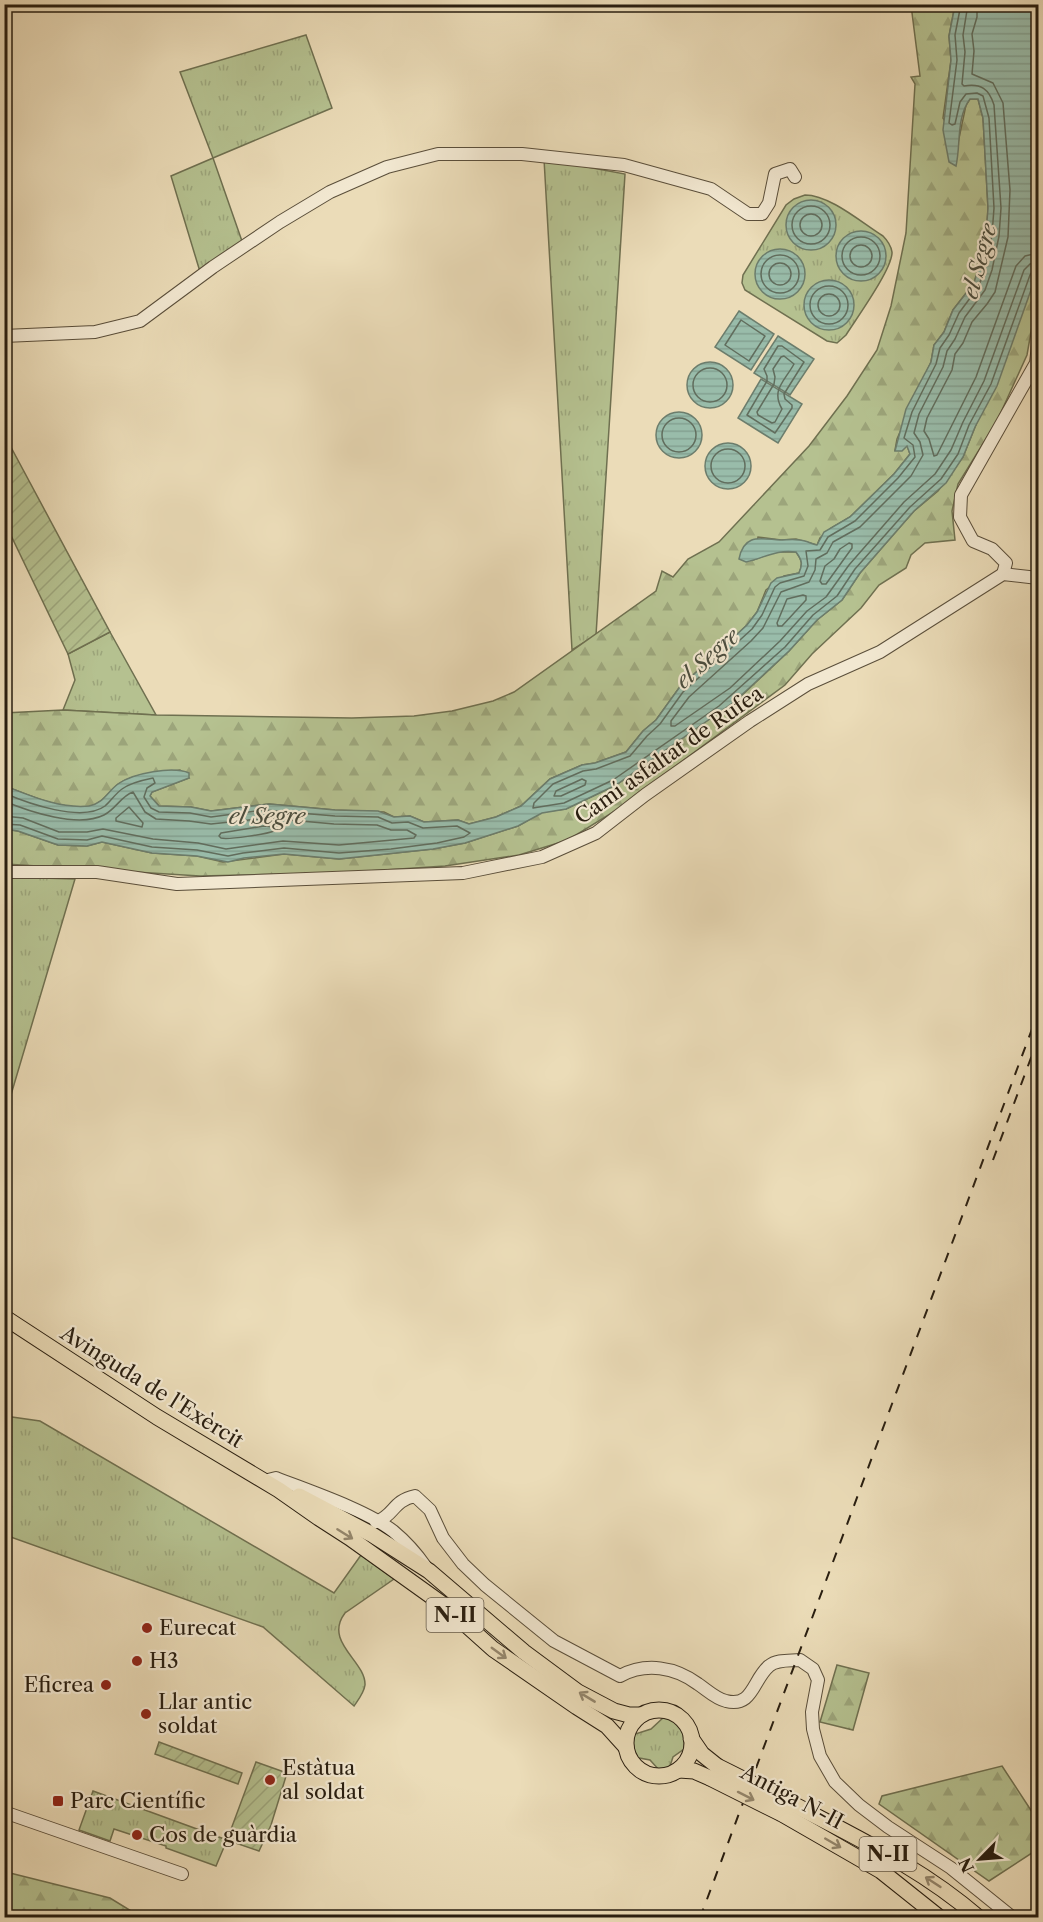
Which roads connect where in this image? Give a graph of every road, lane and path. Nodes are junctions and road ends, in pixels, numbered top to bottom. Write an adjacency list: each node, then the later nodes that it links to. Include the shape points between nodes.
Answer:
1 (795, 177): 2 (street, via 790,169 775,174 769,203 762,214 748,214 711,189 624,165 522,154 438,154 387,167 330,192 213,267 140,321 95,333)
2 (4, 336)
3 (1038, 345): 4 (street, via 1036,363 961,495 960,517 968,533 973,541 992,549 1006,563)
4 (1003, 574): 5 (street); 6 (street, Camí asfaltat de Rufea, via 880,652 808,684 750,721 596,833 542,857 463,873 177,884 97,872)
5 (1038, 578)
6 (4, 872)
7 (4, 1317): 8 (main road, Avinguda de l'Exèrcit / N-II)
8 (264, 1481): 9 (main road, Avinguda de l'Exèrcit / N-II); 11 (street, via 276,1478)
9 (279, 1490): 13 (main road, Avinguda de l'Exèrcit / N-II, via 313,1502); 16 (main road, Avinguda de l'Exèrcit / N-II, one-way to 16, via 418,1585 493,1649 610,1729)
10 (394, 1509): 11 (street); 12 (street); 24 (street, via 398,1502 415,1496 430,1510 443,1538 463,1564 485,1585 554,1641 620,1676 660,1668 679,1673 727,1701 741,1701 753,1692 768,1666 800,1660 813,1669 818,1680 813,1729 820,1756 835,1782 888,1827 951,1868)
11 (376, 1522): 12 (street)
12 (394, 1532): 13 (street)
13 (429, 1571): 14 (main road, Avinguda de l'Exèrcit / N-II, one-way to 13, via 614,1711 578,1692)
14 (641, 1715): 15 (main road, N-II, via 655,1710 679,1716); 16 (main road, via 629,1729)
15 (692, 1738): 17 (main road, via 690,1753); 18 (main road, N-II)
16 (626, 1747): 17 (main road, N-II, via 631,1761 646,1774 665,1776)
17 (679, 1770): 18 (main road, N-II)
18 (714, 1772): 19 (main road, N-II, bridge)
19 (785, 1808): 22 (main road, Antiga N-II, one-way to 22, via 881,1870); 23 (main road, N-II, one-way to 19, via 895,1857)
20 (4, 1812): 21 (street)
21 (182, 1874)
22 (940, 1917)
23 (979, 1917)
24 (1013, 1917)

